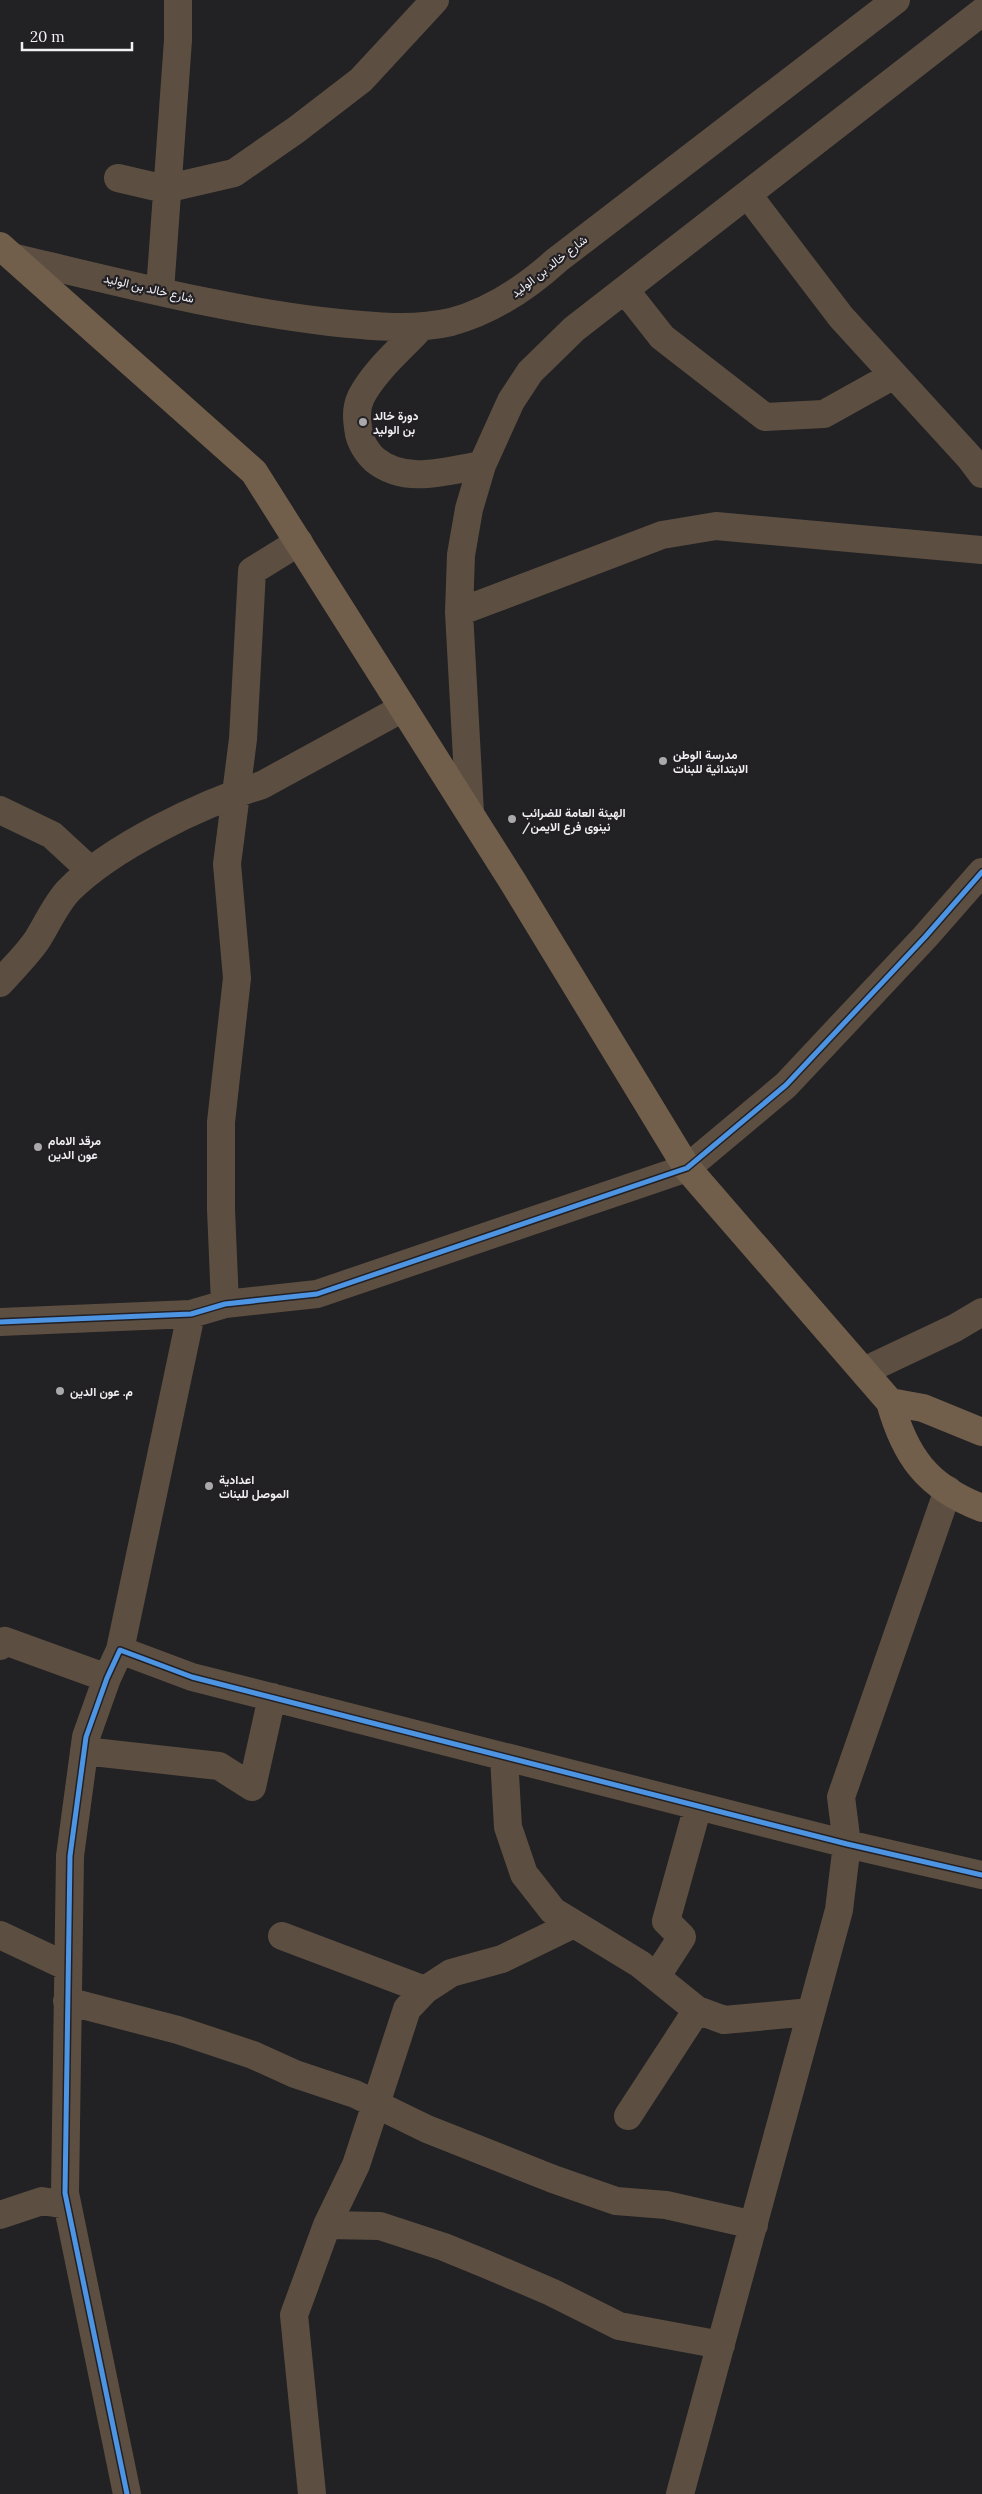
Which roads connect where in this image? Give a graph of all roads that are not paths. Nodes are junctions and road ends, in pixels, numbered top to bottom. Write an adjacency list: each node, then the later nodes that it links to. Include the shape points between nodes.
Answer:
1 (178, 0): 6 (street, via 178,40)
2 (434, 0): 6 (street, via 362,80 296,130 234,173)
3 (896, 0): 11 (street, شارع خالد بن الوليد, via 522,289 481,311 451,322)
4 (982, 12): 7 (street)
5 (118, 178): 6 (street)
6 (166, 189): 10 (street)
7 (748, 195): 9 (street); 12 (street, via 841,317)
8 (7, 252): 10 (street, شارع خالد بن الوليد); 15 (main road, via 254,472)
9 (625, 290): 12 (street, via 662,337 765,417 824,414); 13 (street, via 574,330 530,372 495,432)
10 (160, 291): 11 (street, شارع خالد بن الوليد, via 289,317 355,325)
11 (421, 327): 13 (street, via 370,382 360,399 356,419 360,439 370,456 386,468 406,474)
12 (894, 375): 14 (street)
13 (482, 465): 17 (street, via 468,509 461,555)
14 (982, 474)
15 (299, 542): 18 (main road); 19 (street, via 252,571 243,739)
16 (982, 550): 17 (street, via 716,526 662,535)
17 (459, 612): 21 (street)
18 (403, 708): 19 (street, via 262,785); 21 (main road)
19 (236, 793): 22 (street, via 164,827 105,859); 26 (street, via 227,864 237,978 221,1122)
20 (0, 810): 22 (street, via 52,835)
21 (470, 813): 25 (main road)
22 (91, 871): 24 (street, via 67,892 36,942)
23 (982, 872): 25 (street, via 786,1085)
24 (0, 983)
25 (687, 1168): 26 (street, via 317,1294); 30 (main road)
26 (225, 1304): 28 (street)
27 (982, 1312): 30 (street)
28 (191, 1314): 29 (street); 36 (street)
29 (0, 1322)
30 (864, 1371): 31 (main road)
31 (890, 1402): 32 (main road, via 923,1408); 33 (main road, via 899,1432 912,1457)
32 (982, 1432)
33 (948, 1490): 34 (main road); 42 (street, via 841,1797)
34 (982, 1508)
35 (0, 1646): 37 (street, via 5,1641)
36 (120, 1650): 37 (street); 38 (street, via 192,1677)
37 (106, 1678): 39 (street)
38 (272, 1697): 39 (street, via 252,1787 219,1766); 40 (street)
39 (84, 1751): 47 (street, via 70,1856)
40 (504, 1757): 41 (street); 44 (street, via 508,1826 524,1874 553,1911)
41 (698, 1806): 42 (street); 48 (street, via 666,1921 682,1937)
42 (847, 1844): 43 (street); 52 (street, via 839,1910)
43 (982, 1875)
44 (574, 1924): 48 (street); 49 (street, via 502,1959 451,1974)
45 (0, 1935): 47 (street)
46 (282, 1936): 49 (street)
47 (68, 1967): 50 (street)
48 (656, 1977): 51 (street)
49 (425, 1990): 53 (street, via 407,2009)
50 (67, 2001): 53 (street, via 178,2030 253,2055); 55 (street)
51 (697, 2010): 52 (street, via 724,2020); 54 (street)
52 (811, 2012): 58 (street)
53 (375, 2103): 57 (street, via 356,2165); 58 (street, via 427,2129 616,2201 666,2205)
54 (628, 2116)
55 (67, 2205): 56 (street, via 42,2201); 60 (street)
56 (0, 2215)
57 (327, 2225): 59 (street, via 380,2226 462,2254 619,2326); 61 (street, via 294,2315)
58 (754, 2225): 59 (street)
59 (721, 2345): 62 (street)
60 (127, 2494)
61 (312, 2494)
62 (680, 2494)

